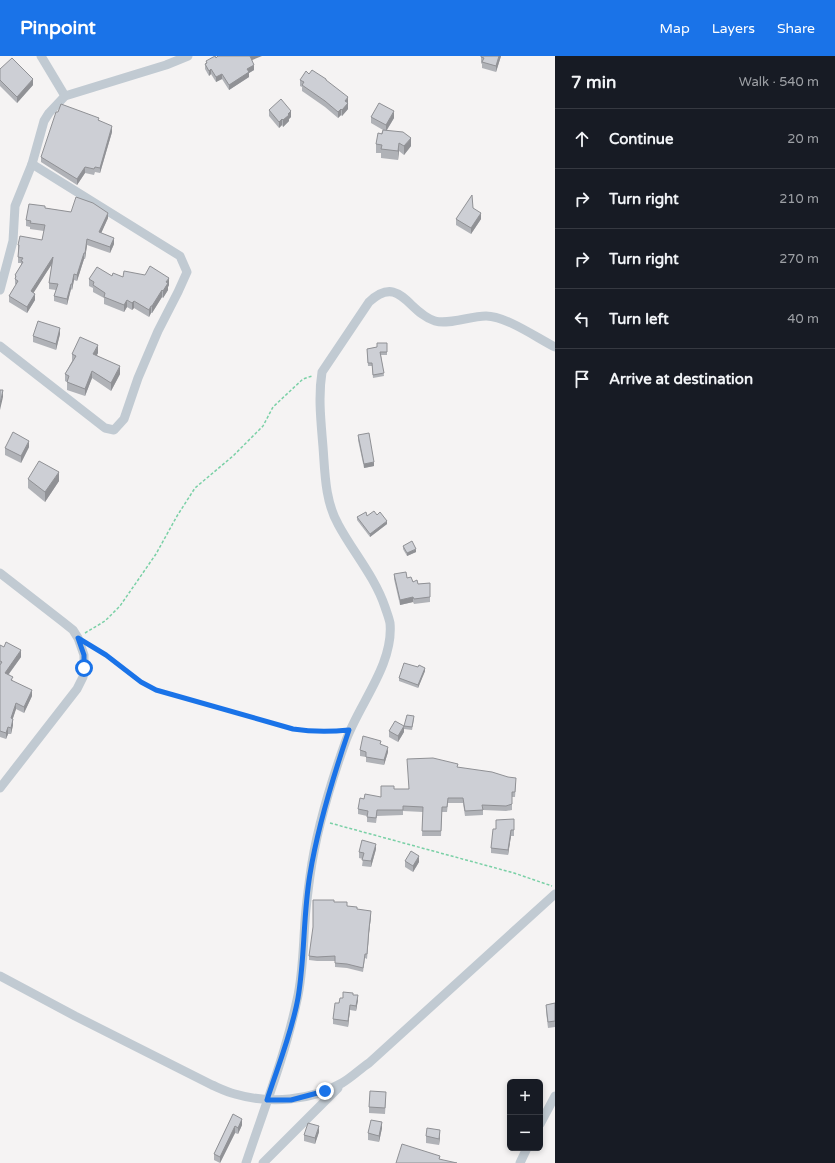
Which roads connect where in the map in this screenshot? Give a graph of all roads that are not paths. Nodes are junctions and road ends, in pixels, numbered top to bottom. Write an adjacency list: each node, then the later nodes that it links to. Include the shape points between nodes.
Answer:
1 (40, 56): 3 (street)
2 (188, 56): 3 (street)
3 (65, 96): 4 (street, via 44,121)
4 (32, 164): 5 (street, via 15,206 13,241); 6 (street, via 180,256 187,272 158,331 124,419 114,430 105,428)
5 (0, 290)
6 (0, 346)
7 (555, 347): 14 (street, via 496,317 476,316 444,322 435,321 426,317 401,296 392,291 385,291 369,302 322,372 320,409 326,484 331,508 383,601 390,622 390,637 382,667 349,730 321,821 310,874 304,958 298,999)
8 (0, 573): 9 (street, via 73,630 84,655 83,677 77,688)
9 (0, 788)
10 (555, 894): 12 (street, via 369,1063)
11 (0, 976): 14 (street, via 212,1085 235,1094)
12 (343, 1083): 14 (street, via 306,1097); 18 (street)
13 (555, 1096): 15 (street)
14 (267, 1100): 17 (street)
15 (543, 1118)
16 (526, 1151): 19 (street)
17 (246, 1163)
18 (263, 1163)
19 (520, 1163)

